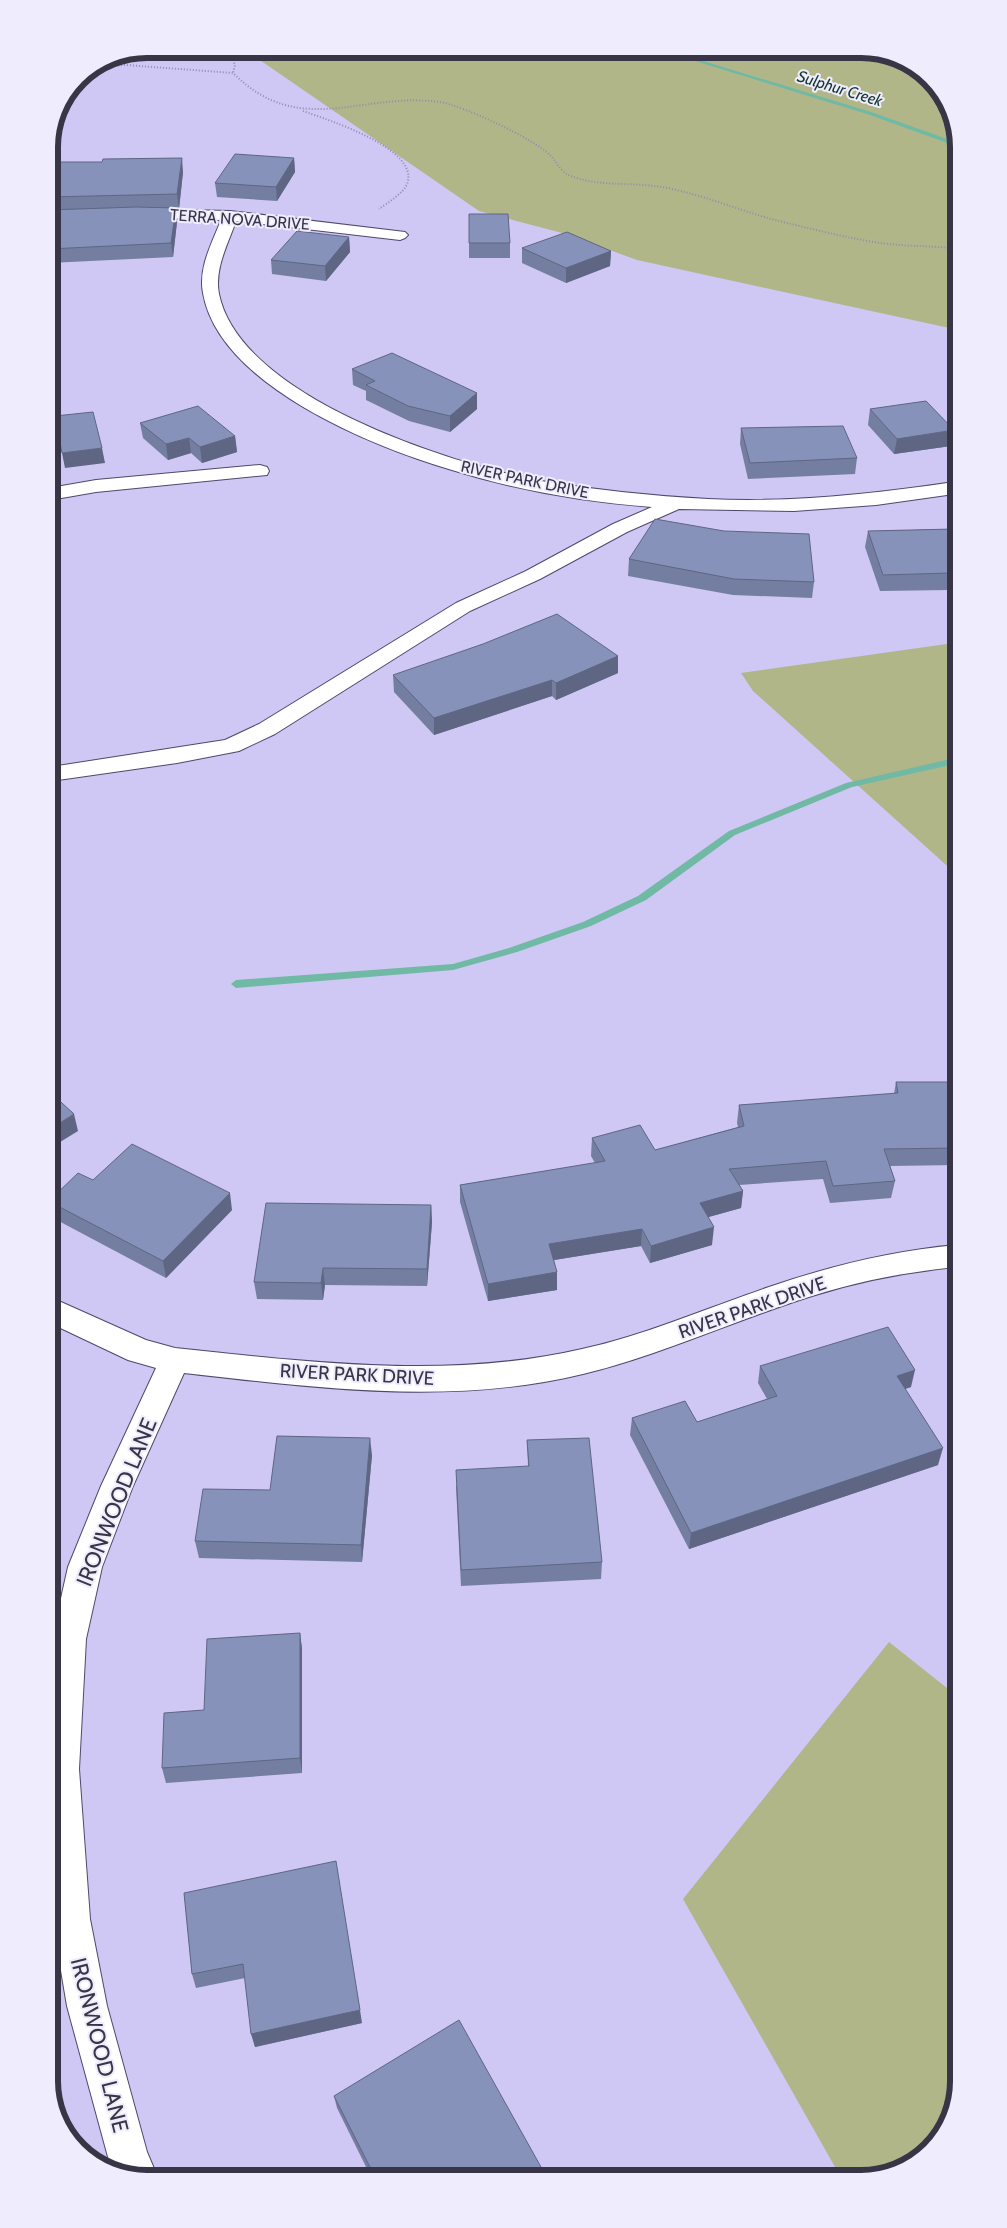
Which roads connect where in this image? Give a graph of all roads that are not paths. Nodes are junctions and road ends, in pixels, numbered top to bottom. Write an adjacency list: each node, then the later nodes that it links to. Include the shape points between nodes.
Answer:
1 (122, 214): 2 (street, TERRA NOVA DRIVE)
2 (230, 216): 3 (street, TERRA NOVA DRIVE); 7 (street, RIVER PARK DRIVE, via 211,271 211,294 228,334 268,376 298,397 390,444 499,477 582,493)
3 (400, 235)
4 (260, 470): 6 (street)
5 (950, 489): 7 (street, RIVER PARK DRIVE, via 797,506)
6 (58, 493)
7 (675, 503): 8 (street, via 463,607 267,730 231,746)
8 (58, 773)
9 (950, 1257): 11 (street, RIVER PARK DRIVE, via 849,1274 805,1286 641,1346 581,1363 496,1377 405,1381)
10 (58, 1313): 11 (street, RIVER PARK DRIVE, via 138,1351)
11 (175, 1360): 12 (street, IRONWOOD LANE, via 117,1486 85,1567 70,1639 60,1769 71,1919 87,2006)
12 (133, 2169)

